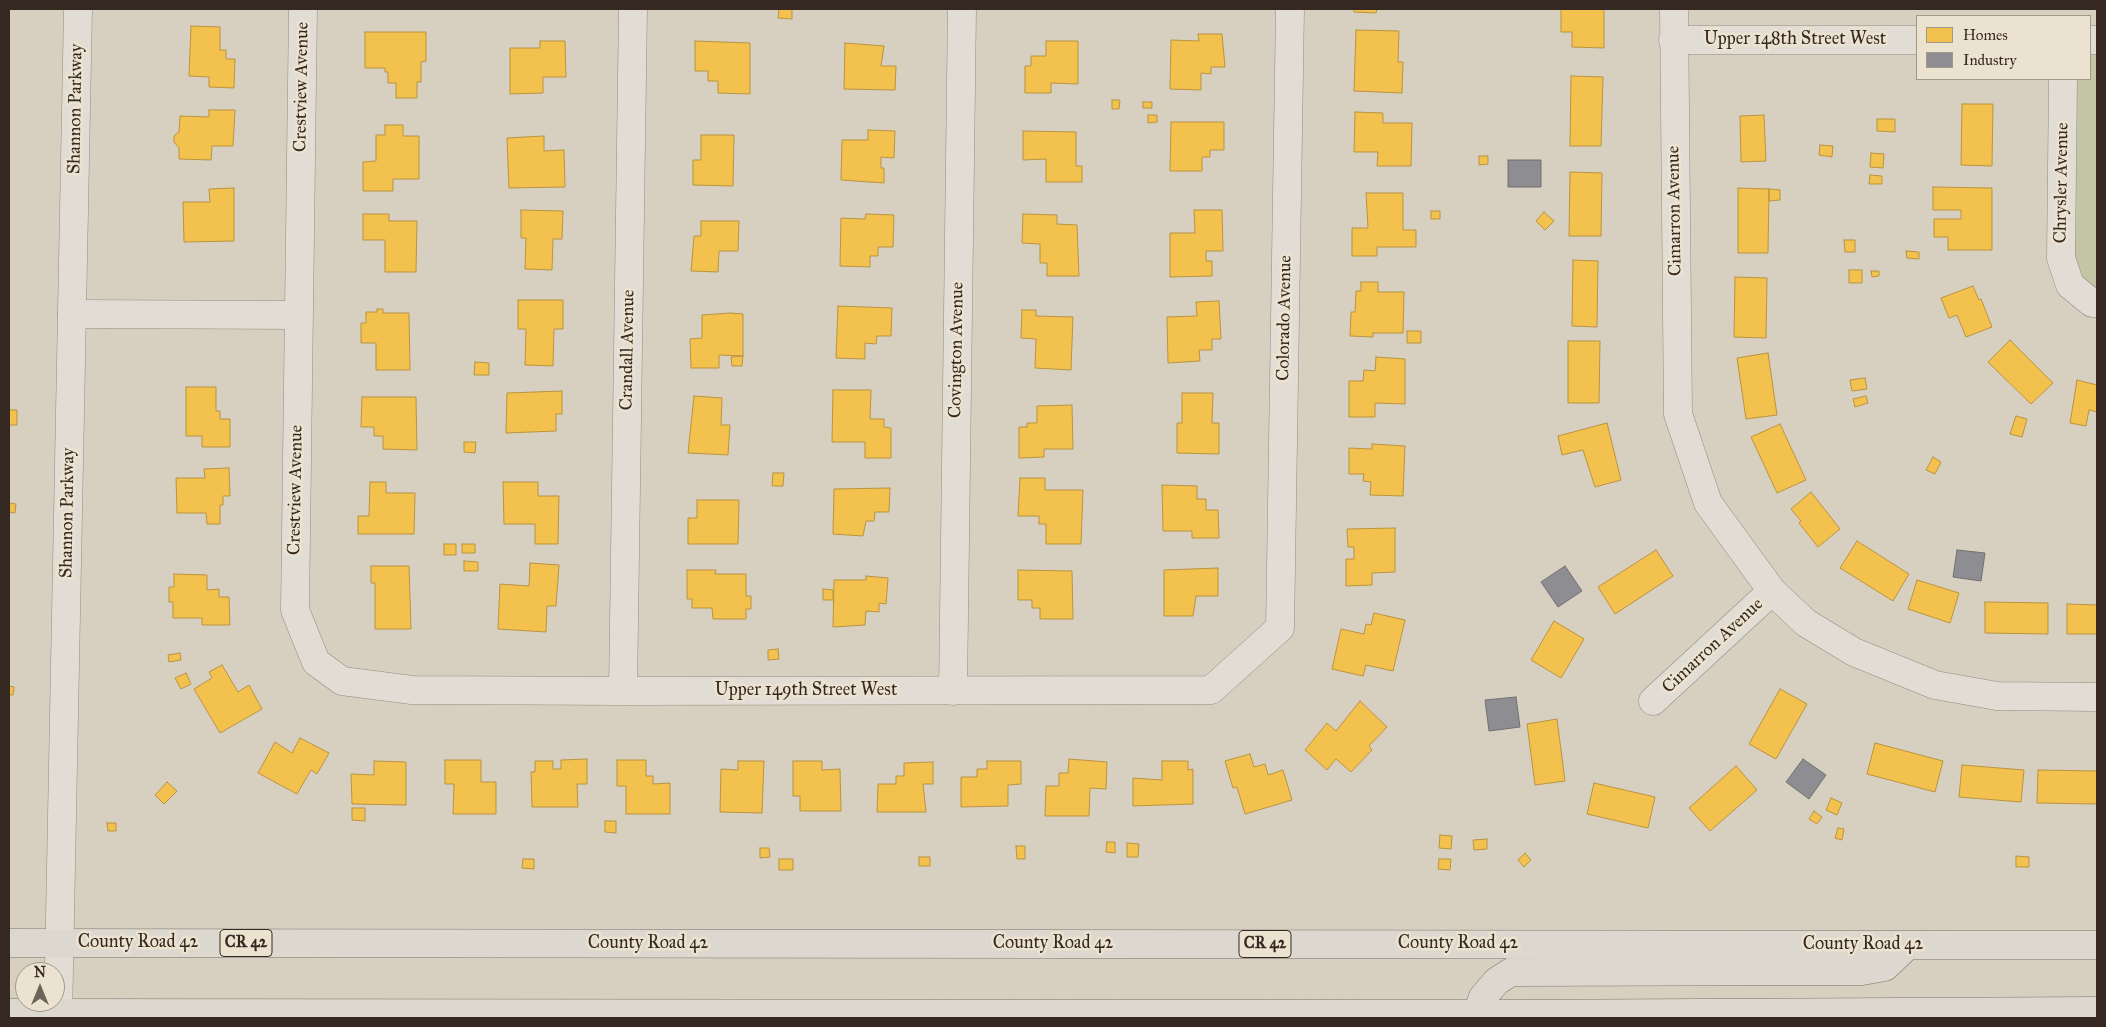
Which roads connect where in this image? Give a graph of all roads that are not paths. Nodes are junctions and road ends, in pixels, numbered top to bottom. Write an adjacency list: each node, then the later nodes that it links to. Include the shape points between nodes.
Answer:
1 (78, 9): 11 (street, Shannon Parkway)
2 (303, 9): 12 (street, Crestview Avenue)
3 (632, 9): 16 (street, Crandall Avenue)
4 (962, 9): 17 (street, Covington Avenue)
5 (1290, 9): 14 (street, Colorado Avenue)
6 (1674, 9): 7 (street, Cimarron Avenue)
7 (1673, 40): 8 (street, Upper 148th Street West); 13 (street, Cimarron Avenue, via 1678,414 1708,503)
8 (1916, 40)
9 (2063, 80): 10 (street, Chrysler Avenue, via 2061,258 2070,285 2092,303)
10 (2097, 303)
11 (72, 314): 12 (street); 21 (street, Shannon Parkway)
12 (299, 315): 15 (street, Crestview Avenue, via 295,610)
13 (1772, 591): 18 (street, via 1806,623 1854,652 1935,686 1997,696); 19 (street, Cimarron Avenue)
14 (1280, 628): 17 (street, Upper 149th Street West, via 1211,690)
15 (316, 662): 16 (street, Upper 149th Street West, via 342,681 412,690)
16 (623, 691): 17 (street, Upper 149th Street West)
17 (953, 691)
18 (2097, 697)
19 (1653, 701)
20 (9, 943): 21 (highway, County Road 42 / CR 42)
21 (59, 943): 22 (highway, County Road 42 / CR 42); 26 (street, Shannon Parkway)
22 (1908, 945): 23 (highway, County Road 42 / CR 42); 28 (highway, via 1885,967 1862,971 1510,972 1483,997)
23 (2097, 945)
24 (2097, 1011): 29 (highway)
25 (9, 1013): 26 (highway)
26 (58, 1016): 27 (highway)
27 (736, 1016): 28 (highway)
28 (1477, 1016): 29 (highway)
29 (1570, 1016)

